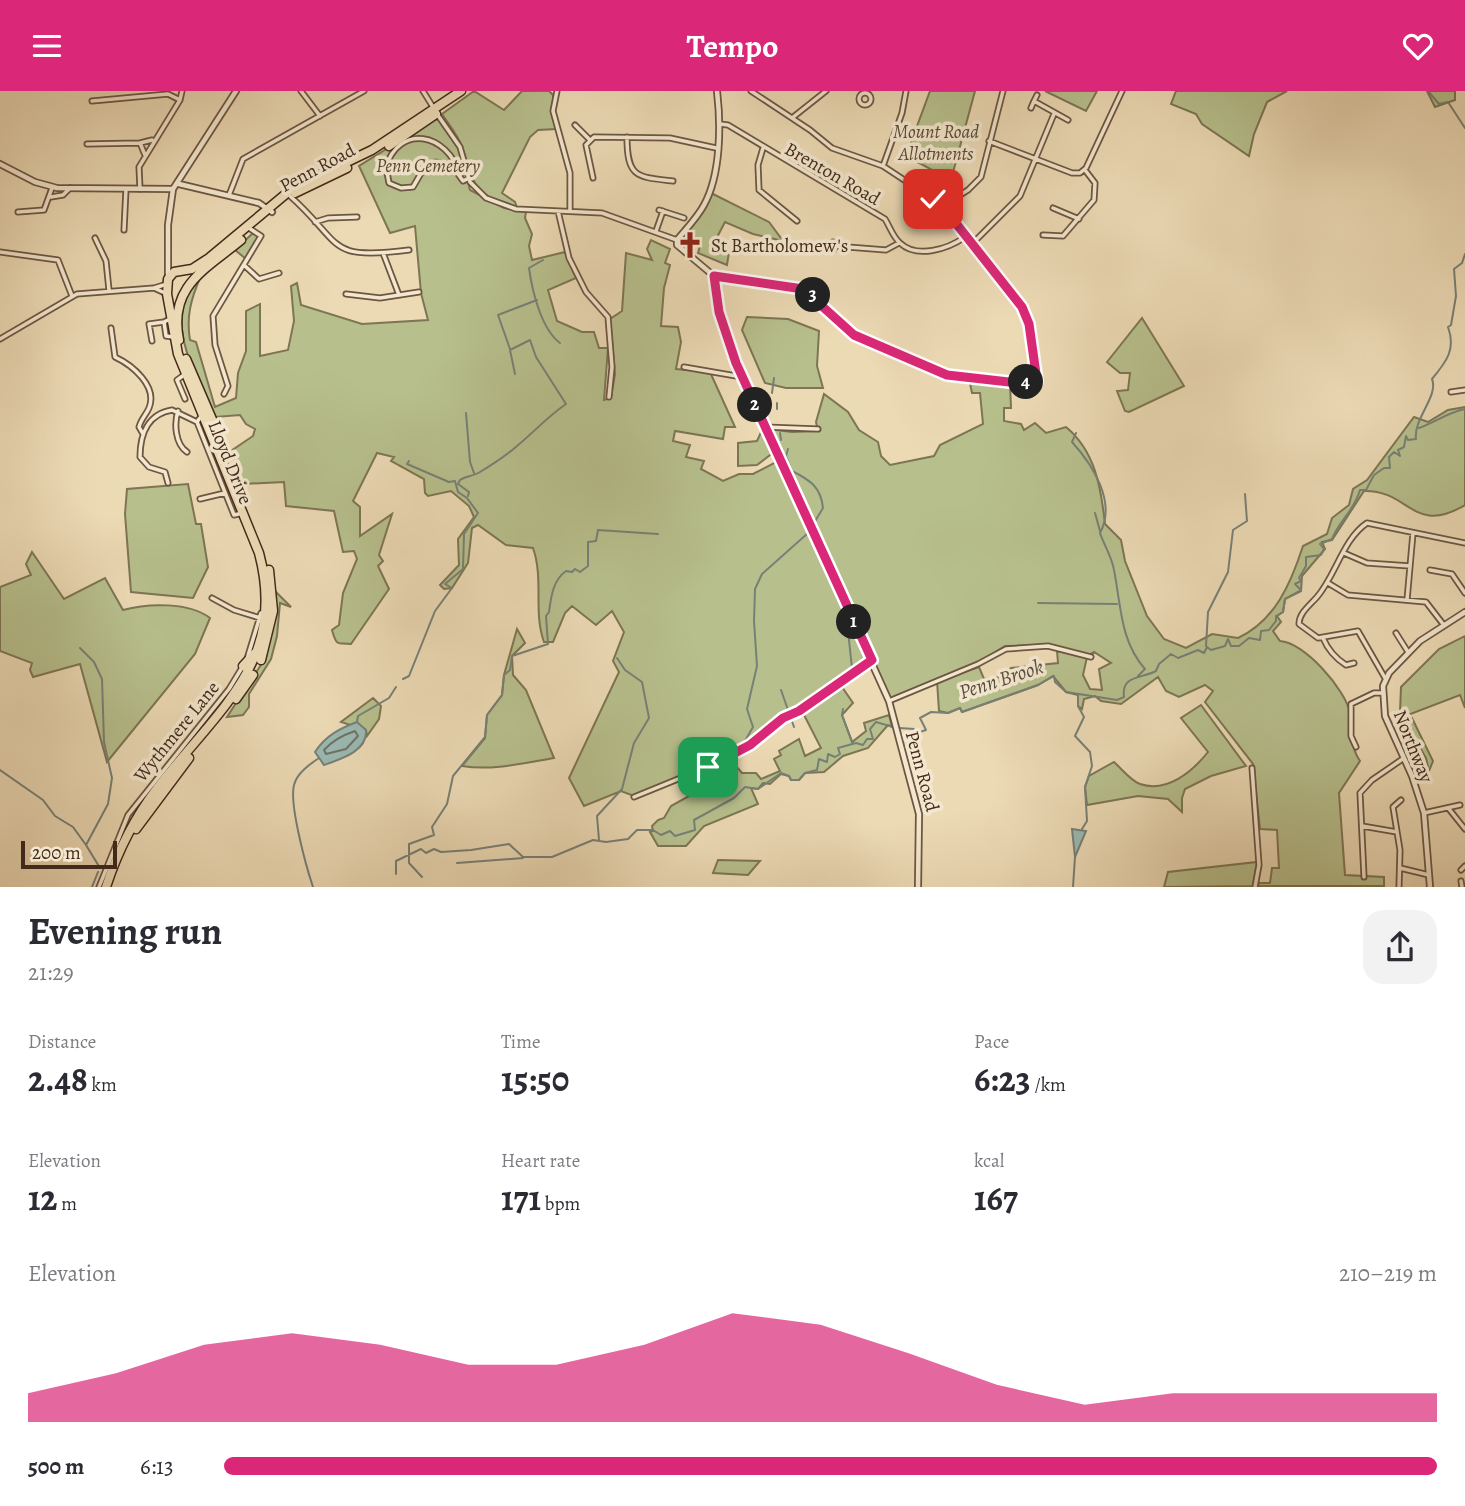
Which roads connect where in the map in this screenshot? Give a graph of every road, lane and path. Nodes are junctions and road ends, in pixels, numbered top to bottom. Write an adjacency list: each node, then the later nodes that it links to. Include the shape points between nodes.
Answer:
1 (182, 91): 17 (street)
2 (236, 91): 45 (street)
3 (301, 91): 23 (street)
4 (364, 91): 23 (street)
5 (423, 91): 21 (street)
6 (461, 91): 21 (highway, Penn Road)
7 (469, 91): 21 (highway, Penn Road)
8 (557, 91): 57 (street, via 553,111 570,173)
9 (717, 91): 26 (street)
10 (751, 91): 25 (street)
11 (826, 91): 25 (street)
12 (866, 91): 12 (street, via 870,95 866,107 858,97)
13 (906, 91): 39 (street)
14 (1003, 91): 31 (street)
15 (1122, 91): 40 (street)
16 (1037, 95): 19 (street)
17 (180, 100): 18 (street, via 168,94); 29 (street)
18 (92, 101)
19 (1034, 101): 20 (street); 22 (street)
20 (1031, 108)
21 (436, 111): 43 (street, via 460,147); 52 (highway, Penn Road, via 373,155); 56 (highway, Penn Road, via 372,150 293,188)
22 (1055, 114): 24 (street); 37 (street)
23 (320, 116): 51 (street, via 243,159)
24 (1066, 117)
25 (791, 118): 39 (street, via 837,151)
26 (718, 124): 34 (street); 35 (street, Brenton Road, via 728,125)
27 (577, 128): 30 (street)
28 (627, 136): 30 (street); 34 (street, via 670,138); 44 (street, via 631,169 642,177)
29 (154, 139): 32 (street); 36 (street)
30 (589, 139): 42 (street)
31 (989, 141): 37 (street); 54 (street, via 977,183)
32 (140, 143): 33 (street); 36 (street)
33 (87, 144)
34 (716, 148): 71 (street, via 704,205)
35 (763, 148): 63 (street, via 759,190); 72 (street, Brenton Road, via 885,219)
36 (145, 155): 49 (street, via 139,167)
37 (1037, 158): 40 (street, via 1075,174); 73 (street, via 1020,196)
38 (0, 164): 46 (street)
39 (883, 166): 54 (street)
40 (1084, 169): 62 (street, via 1097,192)
41 (460, 175): 41 (street, via 449,152 426,139 398,147 385,171 389,183 405,189 416,185 424,168 436,162 450,165); 43 (street, via 463,181)
42 (590, 175)
43 (468, 179): 58 (street, via 480,195 504,207)
44 (671, 179)
45 (179, 184): 50 (street); 51 (street)
46 (52, 188): 47 (street); 53 (street)
47 (69, 188): 48 (street); 53 (street, via 63,195)
48 (126, 189): 49 (street); 66 (street)
49 (140, 189): 50 (street)
50 (173, 189): 77 (street)
51 (229, 195): 56 (street)
52 (290, 196): 56 (highway, Penn Road); 64 (street)
53 (51, 197): 59 (street, via 44,210)
54 (941, 207): 69 (street)
55 (1053, 208): 62 (street)
56 (270, 210): 65 (highway, Penn Road)
57 (570, 210): 58 (street); 67 (street, via 602,213)
58 (558, 211): 102 (street, via 569,258 586,292 608,317)
59 (18, 212)
60 (682, 216): 67 (street, via 661,211)
61 (357, 217): 64 (street)
62 (1079, 219): 68 (street, via 1063,236)
63 (797, 221)
64 (315, 222): 78 (street, via 343,249)
65 (251, 229): 79 (street, via 261,236); 80 (highway, Penn Road, via 197,266); 83 (highway, Penn Road)
66 (124, 230)
67 (656, 231): 71 (street)
68 (1043, 235)
69 (965, 237): 72 (street, via 925,251 913,251); 73 (street)
70 (97, 239): 86 (street, via 106,261)
71 (677, 242): 82 (street)
72 (899, 243): 74 (street, via 886,250)
73 (971, 245): 82 (street, via 1022,307 1038,380 1018,383 947,375 854,335 803,289)
74 (834, 246)
75 (409, 250): 78 (street)
76 (0, 252): 90 (street, via 58,260)
77 (169, 253): 80 (street, via 172,264); 85 (street)
78 (383, 253): 89 (street)
79 (244, 265): 81 (street, via 259,279); 101 (street, via 212,320 228,386)
80 (181, 271): 83 (highway); 85 (highway, Penn Road)
81 (279, 273)
82 (714, 276): 98 (street, Penn Road, via 719,312)
83 (190, 282): 91 (highway, Penn Road)
84 (154, 288): 85 (street); 85 (street); 86 (street)
85 (168, 288): 91 (highway); 92 (highway)
86 (109, 291): 90 (street)
87 (419, 292): 89 (street)
88 (346, 294): 89 (street, via 372,298)
89 (400, 295)
90 (72, 296): 94 (street)
91 (182, 297): 157 (highway, via 177,327 180,342 264,551 272,588 272,618 267,646 252,677 155,800 131,839)
92 (167, 321): 95 (street, via 149,324); 97 (highway)
93 (111, 328): 109 (street, via 116,356 147,384 150,406 139,423)
94 (0, 339)
95 (152, 341)
96 (684, 367): 98 (street)
97 (186, 375): 103 (street, via 177,380); 105 (highway)
98 (742, 377): 107 (street, Penn Road)
99 (1465, 390): 100 (street)
100 (1450, 392)
101 (224, 394)
102 (609, 397)
103 (185, 399)
104 (178, 411): 106 (street); 109 (street, via 153,417); 110 (street, via 179,442)
105 (204, 414): 106 (street, Lloyd Drive); 114 (highway)
106 (197, 422): 112 (street, Lloyd Drive)
107 (764, 426): 108 (street); 133 (street, Penn Road)
108 (818, 429)
109 (143, 434): 111 (street, via 140,457 149,467 165,472)
110 (187, 452)
111 (168, 483)
112 (225, 493): 113 (street); 114 (street, Lloyd Drive, via 234,515)
113 (200, 499)
114 (243, 513): 128 (highway, via 265,578)
115 (1413, 533): 116 (street); 117 (street, via 1367,523); 118 (street)
116 (1465, 543)
117 (1344, 553): 118 (street, via 1367,563); 120 (street)
118 (1410, 566): 124 (street)
119 (1430, 569): 122 (street, via 1452,574)
120 (1328, 583): 124 (street, via 1348,595); 130 (street, via 1298,622 1314,637)
121 (261, 590): 126 (street, Wythmere Lane)
122 (1465, 593)
123 (212, 598): 126 (street)
124 (1408, 600): 127 (street, via 1430,604)
125 (1465, 612): 127 (street)
126 (260, 618): 135 (street, Wythmere Lane)
127 (1443, 624): 131 (street)
128 (264, 632): 135 (highway); 147 (highway, via 245,678)
129 (1396, 632): 131 (street)
130 (1323, 638): 134 (street, via 1339,661); 136 (street, via 1358,631)
131 (1408, 652): 136 (street)
132 (1091, 657): 138 (street, via 1048,646 1006,649)
133 (872, 660): 138 (street, Penn Road); 143 (street, via 732,757)
134 (1354, 663)
135 (243, 666): 142 (street, Wythmere Lane)
136 (1385, 678): 137 (street, Northway)
137 (1382, 694): 139 (street, via 1351,704 1351,736); 140 (street, Northway, via 1385,716)
138 (889, 704): 158 (street, Penn Road, via 919,814)
139 (1356, 747)
140 (1404, 758): 148 (street, Northway); 149 (street, via 1360,793)
141 (1252, 768): 159 (street, via 1259,865)
142 (146, 790): 147 (highway); 155 (street, Wythmere Lane, via 120,829)
143 (634, 797)
144 (1401, 800): 151 (street, via 1392,807)
145 (1460, 805): 146 (street)
146 (1449, 809): 148 (street); 150 (street)
147 (142, 810): 156 (highway)
148 (1424, 813): 153 (street, Northway)
149 (1362, 826): 151 (street); 154 (street)
150 (1465, 829)
151 (1397, 832): 152 (street)
152 (1400, 868): 153 (street); 160 (street)
153 (1429, 875): 161 (street, Northway)
154 (1364, 877)
155 (99, 887)
156 (106, 887)
157 (112, 887)
158 (918, 887)
159 (1255, 887)
160 (1399, 887)
161 (1430, 887)

